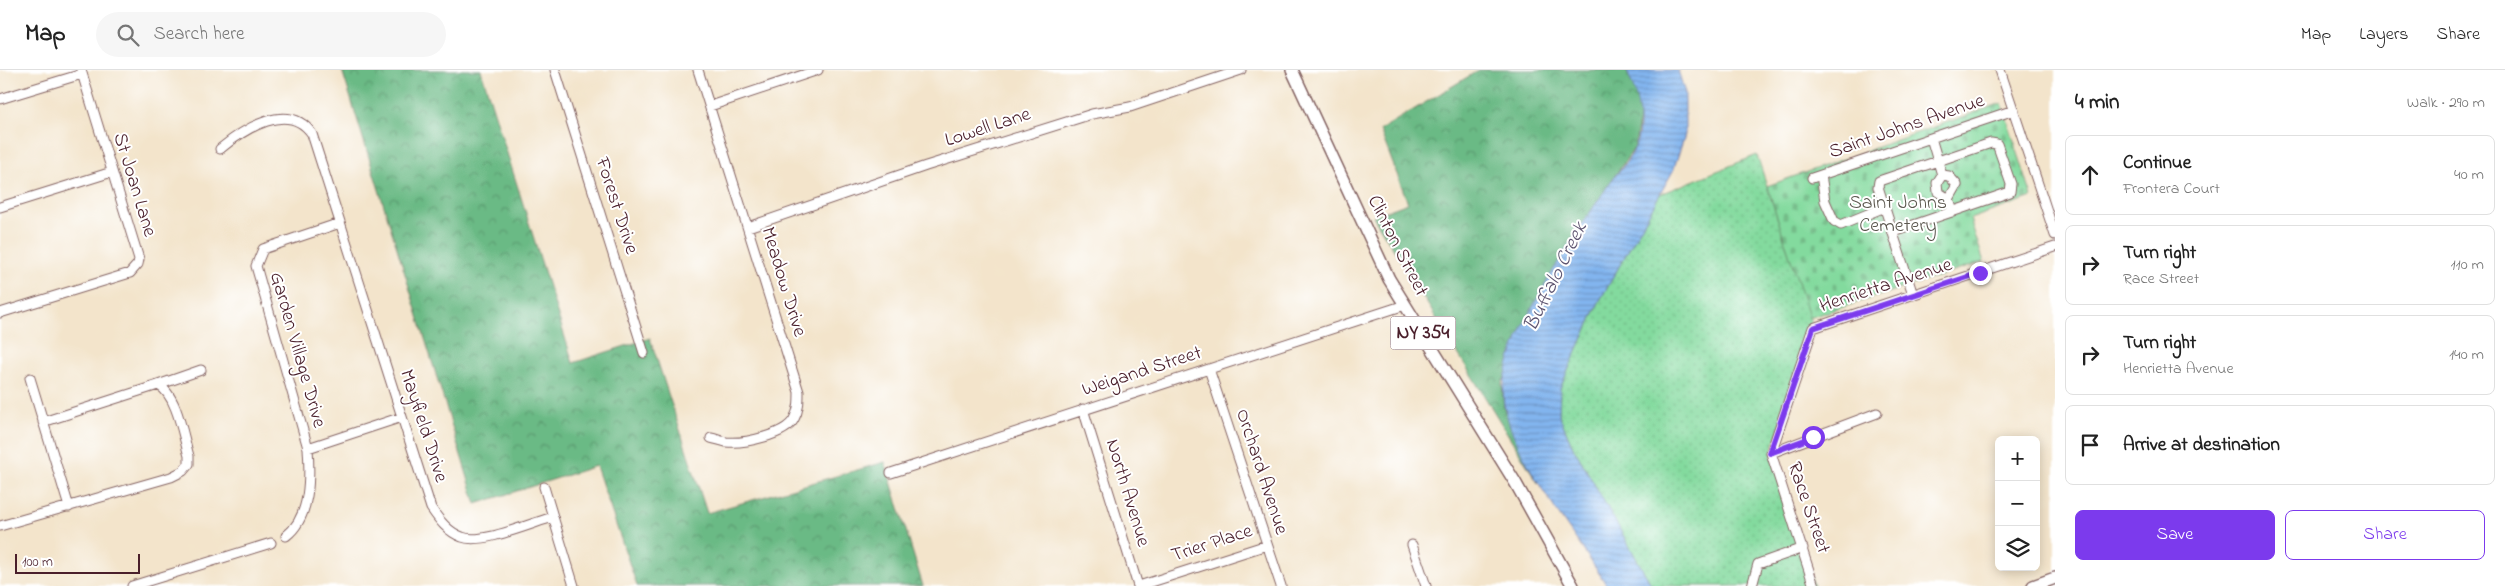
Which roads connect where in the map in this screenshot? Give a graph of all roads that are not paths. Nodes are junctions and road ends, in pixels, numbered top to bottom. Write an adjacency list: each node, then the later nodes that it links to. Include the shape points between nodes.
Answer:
1 (555, 70): 29 (street, Forest Drive)
2 (698, 70): 9 (street, Meadow Drive)
3 (818, 70): 9 (street)
4 (1241, 70): 21 (street, Lowell Lane, via 1130,107 1092,114 926,166)
5 (1292, 70): 26 (main road, Clinton Street / NY 354, via 1389,279)
6 (2000, 70): 10 (street)
7 (81, 72): 8 (street); 14 (street, St Joan Lane)
8 (0, 99)
9 (710, 106): 21 (street, Meadow Drive)
10 (2014, 110): 11 (street, Saint Johns Avenue); 23 (street)
11 (1930, 138): 13 (street); 18 (street, Saint Johns Avenue, via 1816,176 1834,221 1841,225)
12 (220, 148): 20 (street, Mayfield Drive, via 240,133 270,120 281,118 301,122 312,134)
13 (1938, 162): 15 (street); 18 (street, via 1879,181); 19 (street, via 1991,144 2000,148 2011,184 2010,192)
14 (112, 172): 17 (street); 27 (street, St Joan Lane, via 138,264 130,273)
15 (1942, 175): 16 (street, via 1937,183 1938,192); 16 (street, via 1949,176 1957,185)
16 (1949, 199): 19 (street)
17 (0, 207)
18 (1885, 208): 22 (street)
19 (1954, 212): 22 (street)
20 (340, 223): 36 (street, Mayfield Drive); 39 (street, Garden Village Drive, via 264,249 256,266)
21 (748, 228): 38 (street, Meadow Drive, via 799,392 799,406 794,421 779,431 754,440 727,442)
22 (1893, 232): 25 (street)
23 (2055, 235)
24 (2055, 247): 25 (street, Henrietta Avenue)
25 (1913, 296): 28 (street, Henrietta Avenue)
26 (1405, 305): 30 (street, Weigand Street); 57 (main road, Clinton Street / NY 354, via 1515,482)
27 (0, 313)
28 (1813, 328): 40 (street, Race Street)
29 (644, 353)
30 (1209, 369): 34 (street, Weigand Street); 48 (street, Orchard Avenue)
31 (201, 370): 33 (street)
32 (30, 378): 37 (street)
33 (158, 385): 37 (street); 43 (street, via 166,388 172,397 189,464 171,477)
34 (1083, 410): 41 (street, Weigand Street); 54 (street, North Avenue)
35 (1877, 412): 40 (street)
36 (402, 417): 39 (street); 44 (street, Mayfield Drive, via 431,508 453,533 464,538 477,538)
37 (43, 422): 43 (street)
38 (711, 438)
39 (308, 448): 46 (street, Garden Village Drive, via 310,472 300,522)
40 (1770, 453): 50 (street, Race Street)
41 (890, 473)
42 (544, 487): 44 (street)
43 (69, 507): 45 (street)
44 (553, 517): 53 (street)
45 (0, 526)
46 (286, 536)
47 (271, 543): 52 (street)
48 (1267, 545): 54 (street, Trier Place); 55 (street, Orchard Avenue)
49 (1412, 545): 56 (street)
50 (1803, 548): 58 (street, via 1758,564); 59 (street, Race Street)
51 (2055, 578): 60 (main road)
52 (132, 586)
53 (574, 586)
54 (1138, 586)
55 (1281, 586)
56 (1426, 586)
57 (1573, 586)
58 (1752, 586)
59 (1814, 586)
60 (2033, 586)

